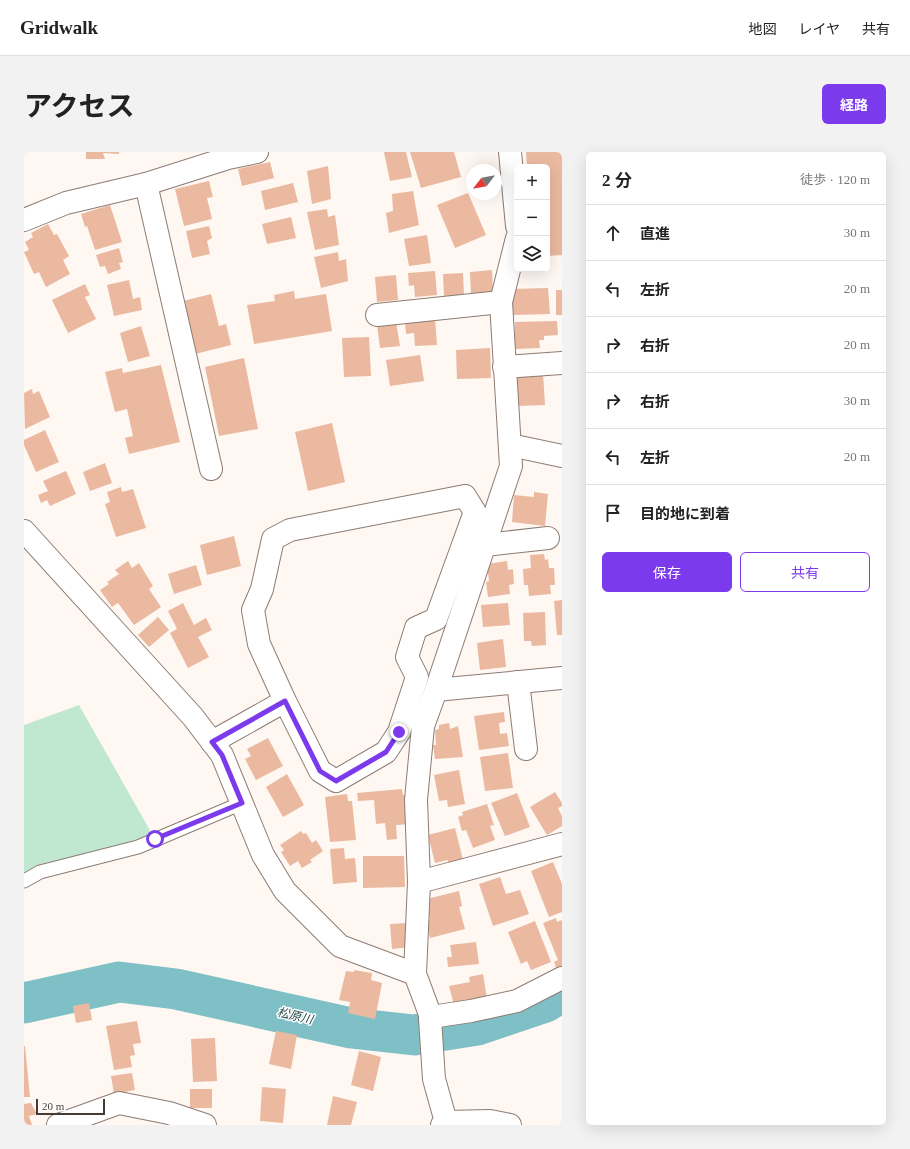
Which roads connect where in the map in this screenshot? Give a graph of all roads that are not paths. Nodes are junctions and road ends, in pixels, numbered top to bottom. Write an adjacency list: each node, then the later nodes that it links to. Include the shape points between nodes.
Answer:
1 (257, 152): 3 (street, via 228,158)
2 (510, 152): 4 (street)
3 (146, 184): 5 (street, via 66,203); 13 (street)
4 (515, 200)
5 (24, 220)
6 (514, 250): 7 (street)
7 (501, 302): 8 (street); 10 (street)
8 (377, 315)
9 (562, 362): 10 (street)
10 (504, 367): 11 (street)
11 (510, 445): 12 (street); 16 (street, via 511,466)
12 (562, 456)
13 (211, 469)
14 (24, 531): 21 (street, via 193,717)
15 (548, 538): 16 (street)
16 (485, 545): 19 (street)
17 (562, 678): 18 (street)
18 (518, 682): 19 (street); 22 (street)
19 (436, 690): 26 (street, via 423,726 416,800)
20 (285, 701): 20 (street, via 259,644 253,610 262,589 273,539 290,530 465,496 475,512 436,619 416,628 407,657 417,677 399,732 386,752 336,781 320,771); 21 (street)
21 (212, 742): 23 (street, via 222,755)
22 (526, 749)
23 (242, 803): 25 (lane, via 138,847 40,872); 27 (street, via 263,855 285,891 340,946)
24 (562, 844): 26 (street)
25 (24, 881)
26 (419, 882): 27 (street)
27 (415, 974): 29 (street)
28 (562, 978): 29 (street, via 517,1002)
29 (431, 1018): 30 (street, via 434,1079)
30 (444, 1123): 33 (street, via 490,1121)
31 (58, 1125): 32 (street, via 119,1103 169,1113)
32 (205, 1125)
33 (510, 1125)

